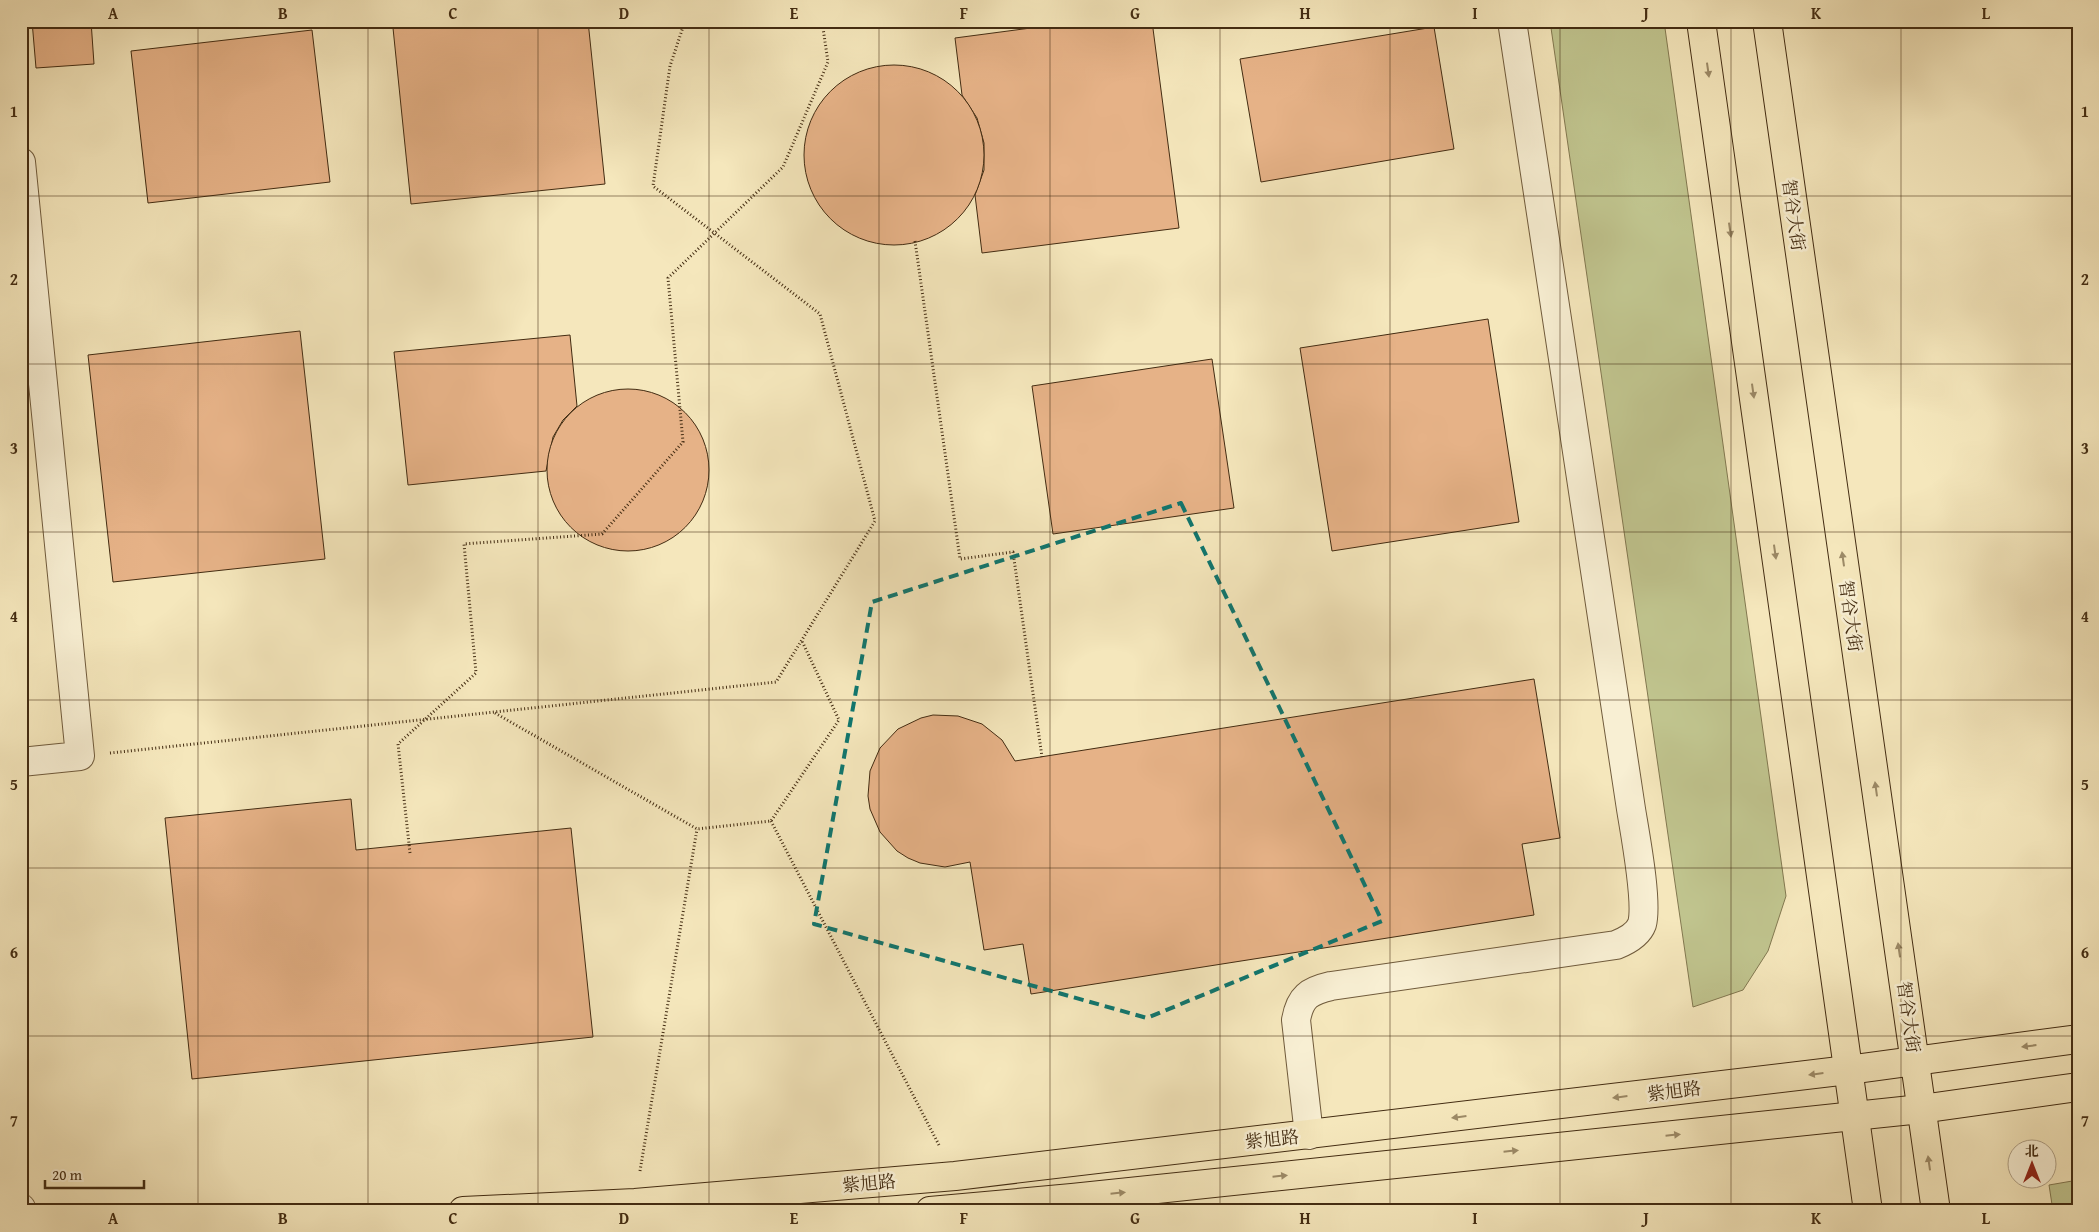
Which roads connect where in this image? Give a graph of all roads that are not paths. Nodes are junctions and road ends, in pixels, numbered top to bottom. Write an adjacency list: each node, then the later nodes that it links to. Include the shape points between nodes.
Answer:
1 (1512, 21): 12 (lane, via 1631,809 1642,890 1642,923 1633,936 1616,945 1316,989 1298,1006 1296,1020)
2 (1701, 21): 8 (main road, one-way to 8)
3 (1767, 21): 7 (main road, 智谷大街, one-way to 3)
4 (21, 162): 5 (lane, via 80,756)
5 (21, 762)
6 (2078, 1039): 7 (main road, 紫旭路, one-way to 7)
7 (1915, 1060): 8 (main road, 紫旭路); 10 (main road, 智谷大街)
8 (1848, 1070): 11 (main road); 12 (main road, 紫旭路, one-way to 12)
9 (2078, 1087): 10 (main road)
10 (1922, 1109): 11 (main road); 16 (main road, 智谷大街, one-way to 10)
11 (1854, 1116): 14 (main road, one-way to 11); 15 (main road)
12 (1309, 1134): 13 (main road, 紫旭路, via 955,1176 635,1203)
13 (463, 1211)
14 (930, 1211)
15 (1868, 1211)
16 (1936, 1211)

